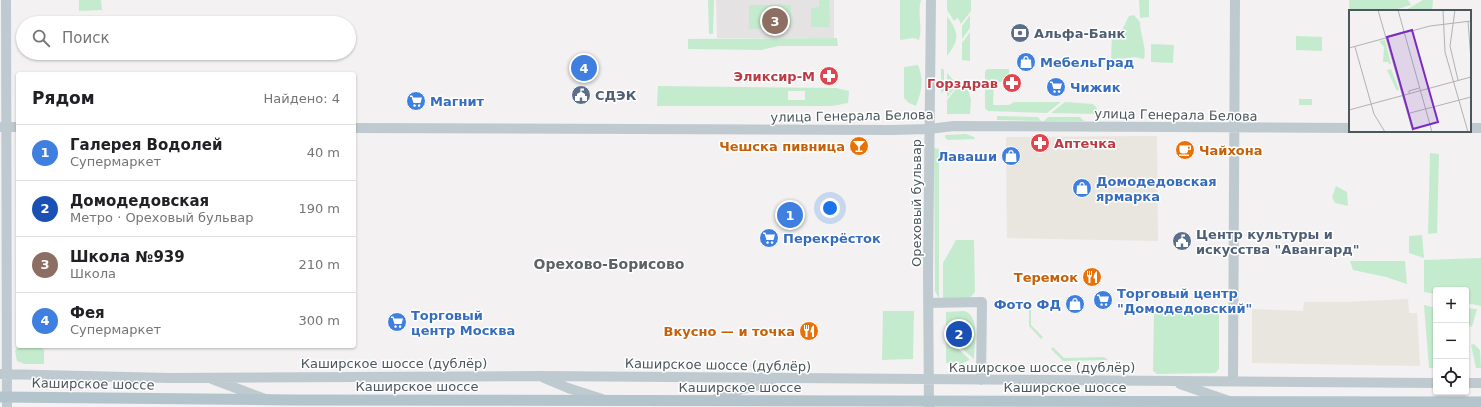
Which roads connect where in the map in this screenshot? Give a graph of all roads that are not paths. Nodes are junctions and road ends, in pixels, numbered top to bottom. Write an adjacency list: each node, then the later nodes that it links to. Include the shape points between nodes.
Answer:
1 (6, 0): 4 (main road)
2 (931, 0): 8 (main road, Ореховый бульвар)
3 (1235, 0): 9 (main road)
4 (3, 127): 5 (main road); 11 (main road)
5 (16, 127)
6 (356, 128): 8 (main road, улица Генерала Белова)
7 (1349, 128): 9 (main road, улица Генерала Белова)
8 (929, 129): 9 (main road, улица Генерала Белова, via 954,126); 10 (main road, Ореховый бульвар)
9 (1234, 129): 17 (main road)
10 (928, 303): 15 (main road, Ореховый бульвар); 16 (main road, via 982,302)
11 (3, 374): 13 (main road, Каширское шоссе (дублёр)); 22 (main road)
12 (540, 376): 13 (main road, Каширское шоссе (дублёр)); 14 (main road, Каширское шоссе (дублёр)); 24 (main road)
13 (207, 377): 23 (main road)
14 (788, 378): 15 (main road, Каширское шоссе (дублёр)); 25 (main road, via 739,390)
15 (929, 380): 16 (main road, Каширское шоссе (дублёр)); 28 (main road, Ореховый бульвар)
16 (981, 380): 18 (main road, Каширское шоссе (дублёр))
17 (1233, 380): 18 (main road, Каширское шоссе (дублёр)); 19 (main road, Каширское шоссе (дублёр))
18 (1169, 381): 26 (main road)
19 (1433, 383)
20 (1469, 383): 21 (main road)
21 (1481, 383)
22 (5, 400): 23 (main road, Каширское шоссе)
23 (266, 400): 24 (main road, Каширское шоссе)
24 (608, 400): 25 (main road, Каширское шоссе)
25 (710, 401): 28 (main road, Каширское шоссе)
26 (1229, 401): 27 (main road, Каширское шоссе); 28 (main road, Каширское шоссе)
27 (1481, 402)
28 (929, 404)

